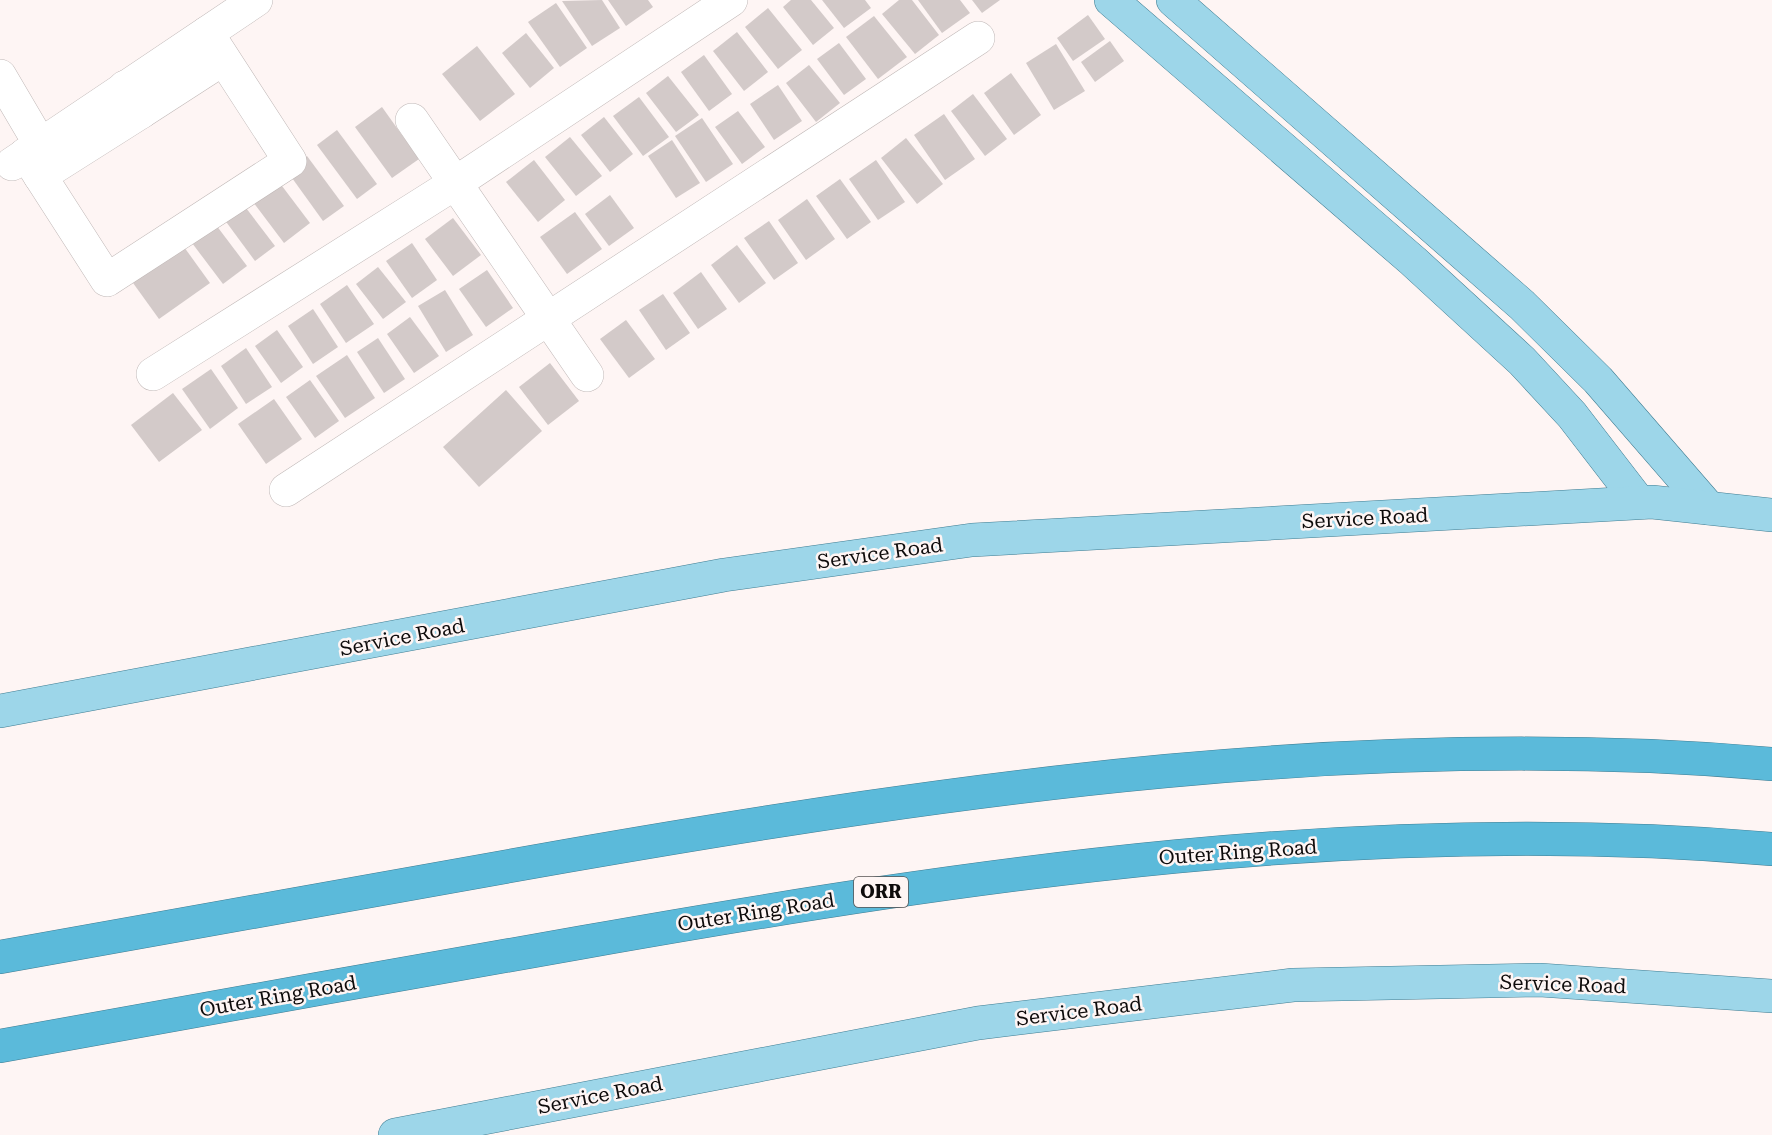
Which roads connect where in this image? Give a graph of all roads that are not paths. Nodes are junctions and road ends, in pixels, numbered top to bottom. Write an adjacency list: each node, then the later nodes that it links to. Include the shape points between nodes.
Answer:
1 (256, 0): 6 (street)
2 (731, 0): 10 (street)
3 (1111, 0): 15 (main road, via 1413,261 1522,361 1572,415)
4 (1173, 0): 16 (main road, via 1522,305 1598,380)
5 (978, 38): 11 (street)
6 (215, 46): 9 (street); 9 (street, via 290,160 107,280)
7 (0, 76): 9 (street)
8 (412, 120): 10 (street)
9 (30, 159)
10 (457, 182): 11 (street); 12 (street)
11 (548, 316): 13 (street); 14 (street)
12 (153, 374)
13 (588, 375)
14 (286, 490)
15 (1639, 502): 16 (main road, Service Road); 18 (main road, Service Road, via 972,540 724,575)
16 (1709, 508): 17 (main road, Service Road)
17 (1772, 515)
18 (0, 711)
19 (1772, 764): 21 (highway, via 1622,756 1366,757 1109,776 723,829)
20 (1772, 849): 23 (highway, Outer Ring Road / ORR, via 1622,840 1498,840 1268,849 1117,862 738,915)
21 (0, 957)
22 (1772, 996): 24 (main road, Service Road, via 1540,980 1293,985 978,1023)
23 (0, 1046)
24 (395, 1135)

